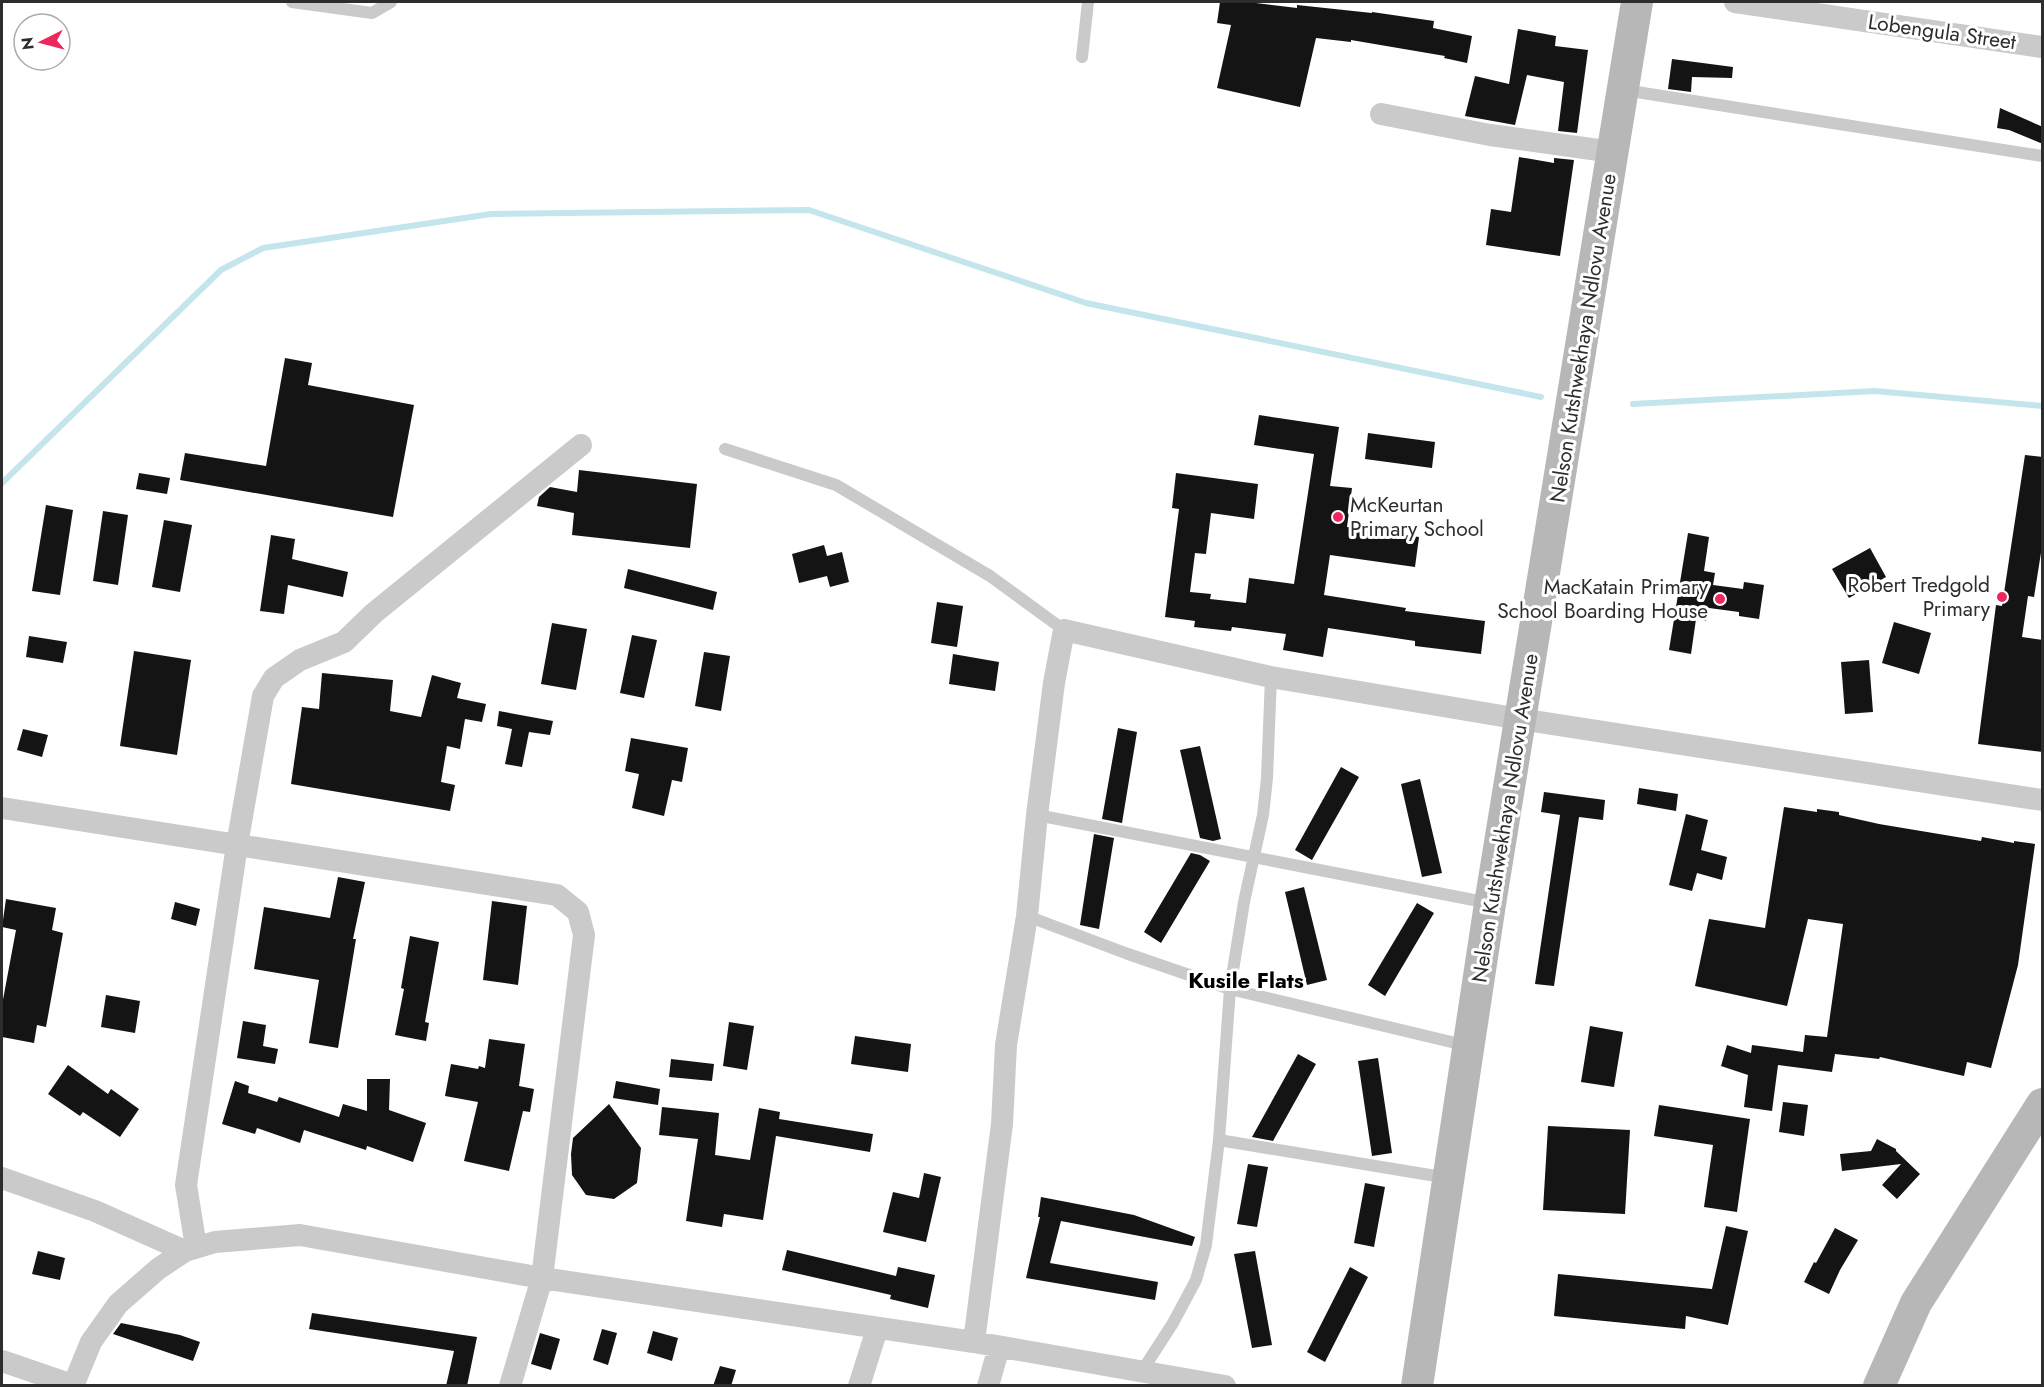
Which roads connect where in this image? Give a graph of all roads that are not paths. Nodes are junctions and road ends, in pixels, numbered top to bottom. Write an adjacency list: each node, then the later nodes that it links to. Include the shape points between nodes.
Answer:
1 (292, 2): 2 (lane, via 372,13)
2 (392, 2)
3 (1088, 2): 7 (lane)
4 (1638, 2): 8 (street, Nelson Kutshwekhaya Ndlovu Avenue)
5 (1735, 2): 6 (street, Lobengula Street)
6 (2043, 46)
7 (1082, 57)
8 (1623, 90): 10 (street, Nelson Kutshwekhaya Ndlovu Avenue); 11 (lane)
9 (1381, 114): 10 (street, via 1490,135)
10 (1613, 152): 16 (street, Nelson Kutshwekhaya Ndlovu Avenue)
11 (2043, 156)
12 (581, 445): 20 (street, via 374,613 344,642 300,660 274,678 263,696)
13 (725, 449): 14 (lane, via 836,485 990,576)
14 (1064, 630): 15 (street); 19 (street)
15 (1271, 677): 16 (street); 21 (lane, via 1267,778)
16 (1520, 719): 17 (street); 22 (street, Nelson Kutshwekhaya Ndlovu Avenue)
17 (2043, 800)
18 (2, 808): 20 (street)
19 (1037, 815): 21 (lane); 23 (street)
20 (237, 845): 30 (street, via 186,1185); 31 (street, via 557,895 578,912 584,935)
21 (1252, 857): 22 (lane); 24 (lane)
22 (1490, 903): 25 (street, Nelson Kutshwekhaya Ndlovu Avenue)
23 (1027, 916): 24 (lane); 33 (street, via 1006,1045 1002,1124)
24 (1230, 988): 25 (lane); 27 (lane)
25 (1468, 1046): 29 (street, Nelson Kutshwekhaya Ndlovu Avenue)
26 (2043, 1104): 43 (street, via 1916,1303)
27 (1219, 1140): 29 (lane); 36 (lane, via 1206,1245 1196,1280)
28 (2, 1178): 30 (street)
29 (1449, 1179): 42 (street, Nelson Kutshwekhaya Ndlovu Avenue)
30 (190, 1249): 31 (street, via 215,1242 300,1235); 37 (street, via 158,1269 118,1304 91,1342)
31 (542, 1278): 32 (street); 38 (street)
32 (877, 1329): 33 (street); 39 (street)
33 (974, 1342): 34 (street)
34 (999, 1347): 36 (street); 40 (street)
35 (2, 1361): 37 (street)
36 (1139, 1378): 41 (street)
37 (73, 1385)
38 (510, 1386)
39 (859, 1386)
40 (988, 1386)
41 (1225, 1386)
42 (1416, 1386)
43 (1879, 1386)

